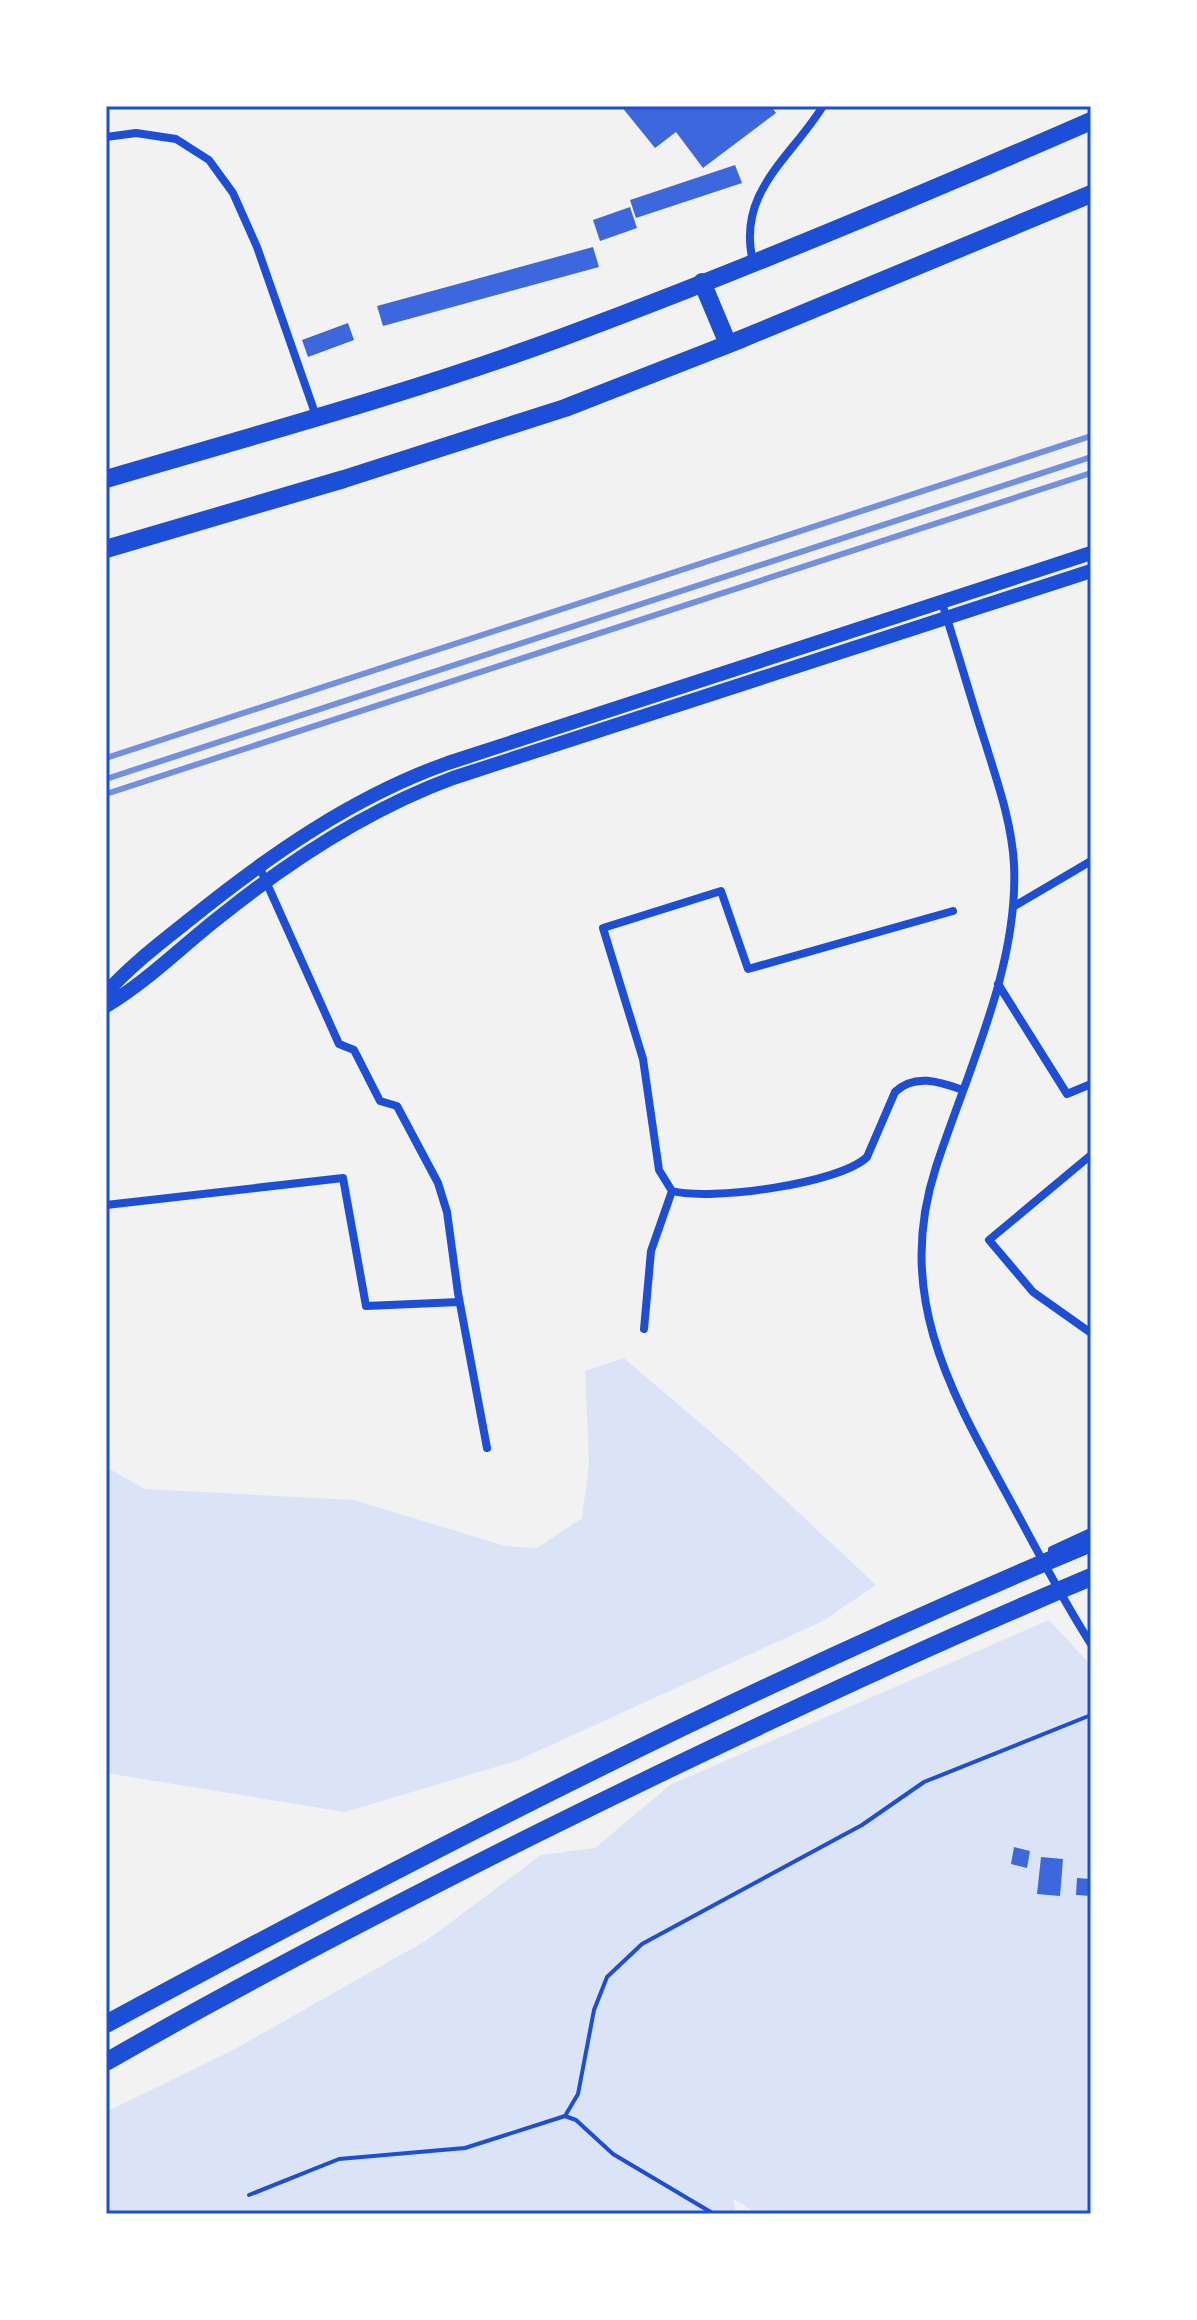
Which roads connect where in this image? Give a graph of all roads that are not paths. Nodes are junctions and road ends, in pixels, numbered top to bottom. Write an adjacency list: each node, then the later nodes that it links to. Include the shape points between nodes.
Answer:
1 (823, 106): 5 (street, via 757,197 749,229)
2 (1091, 121): 5 (main road)
3 (106, 137): 8 (street, via 136,133 176,139 209,160 233,193 257,247)
4 (1091, 194): 7 (main road)
5 (753, 262): 6 (main road)
6 (702, 282): 7 (main road); 8 (main road, via 530,348)
7 (728, 344): 10 (main road, via 511,426)
8 (316, 416): 9 (main road)
9 (106, 479)
10 (106, 549)
11 (1091, 553): 13 (street)
12 (1091, 571): 14 (street)
13 (942, 603): 14 (street); 16 (street, via 431,769 357,804)
14 (947, 619): 17 (street, via 437,784 365,818); 18 (street, via 1010,833)
15 (1091, 861): 18 (street)
16 (259, 866): 17 (street); 21 (street)
17 (266, 882): 22 (street); 28 (street, via 339,1044 354,1050 380,1101 397,1106 438,1183)
18 (1013, 907): 20 (street)
19 (953, 911): 26 (street, via 748,969 721,891 603,928 643,1059 659,1170)
20 (998, 984): 23 (street, via 1067,1094); 24 (street)
21 (106, 993)
22 (106, 1006)
23 (1091, 1084)
24 (963, 1090): 26 (street, via 940,1082 903,1084 867,1157 848,1170 721,1194); 34 (street, via 924,1218 921,1265 927,1310 954,1395)
25 (1091, 1155): 30 (street, via 989,1240 1033,1292)
26 (672, 1191): 29 (street, via 651,1251)
27 (106, 1205): 28 (street, via 343,1178 366,1306)
28 (459, 1302): 31 (street)
29 (644, 1329)
30 (1091, 1333)
31 (487, 1448)
32 (1091, 1532): 34 (street)
33 (1091, 1543): 37 (main road, via 847,1649 524,1805)
34 (1040, 1556): 36 (street)
35 (1091, 1577): 38 (main road, via 861,1677 537,1834)
36 (1091, 1644)
37 (106, 2024)
38 (106, 2062)

